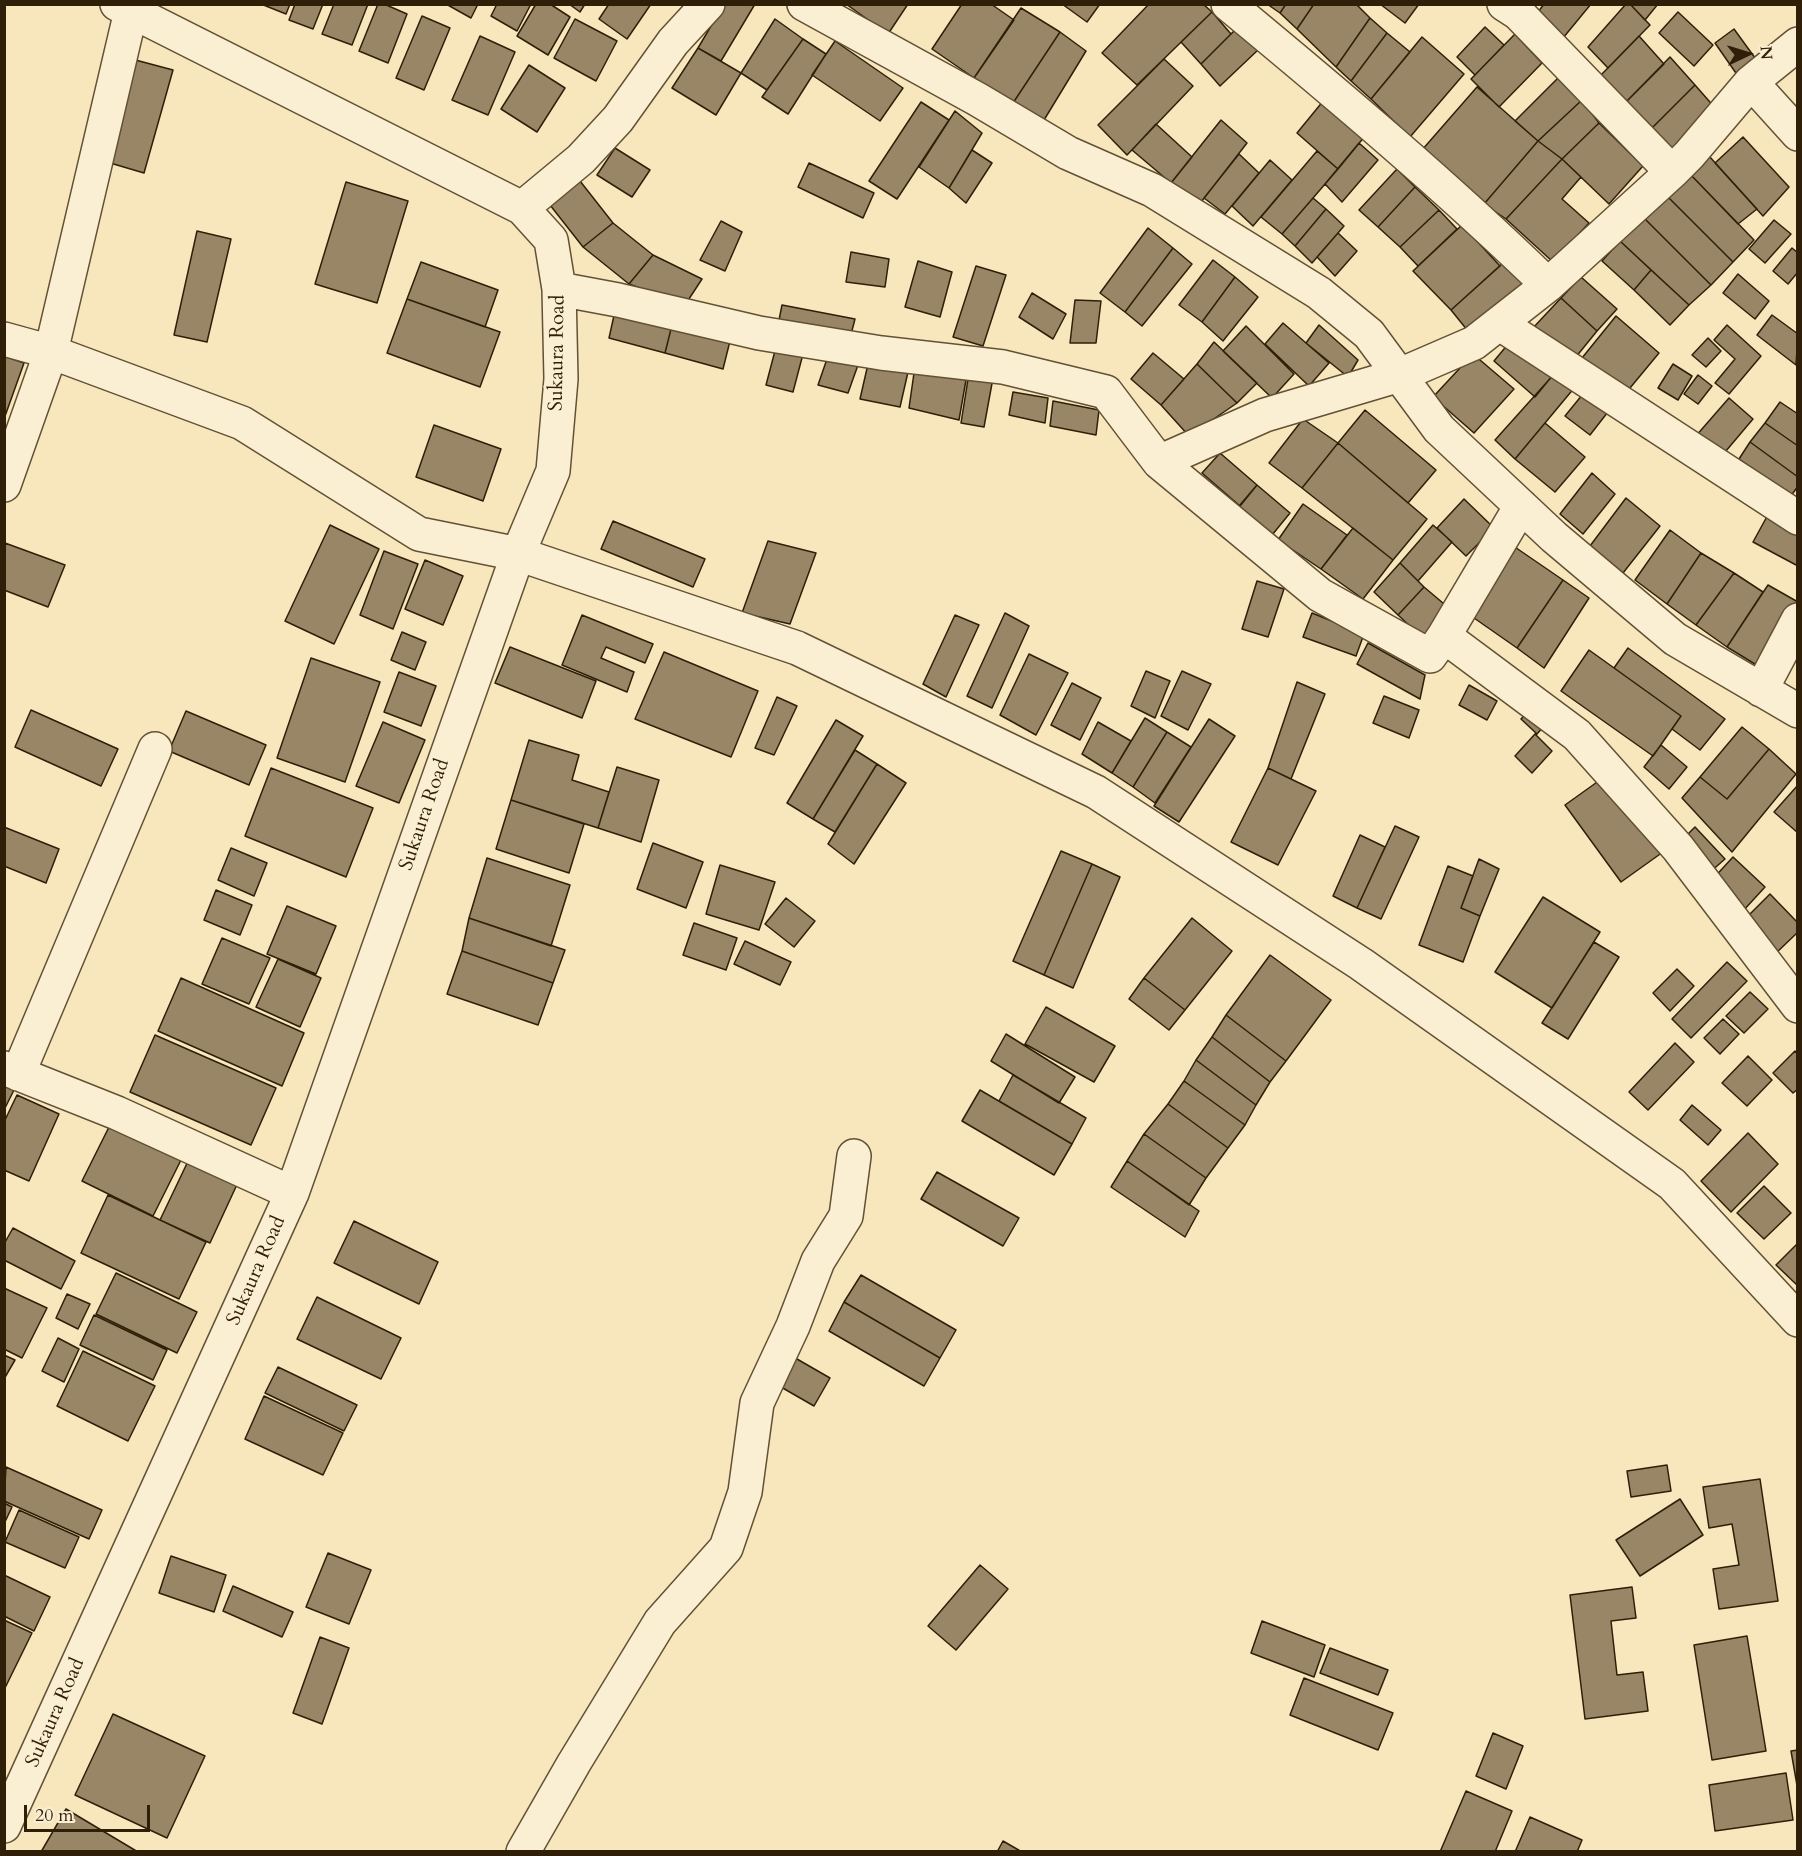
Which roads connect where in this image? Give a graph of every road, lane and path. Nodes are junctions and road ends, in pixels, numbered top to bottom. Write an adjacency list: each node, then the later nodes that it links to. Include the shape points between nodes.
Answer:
1 (708, 4): 10 (street, via 673,42 618,119 581,159)
2 (804, 4): 16 (street, via 1068,153 1152,190 1319,293 1369,334)
3 (1228, 4): 11 (street, via 1443,187)
4 (1504, 4): 9 (street, via 1518,13)
5 (124, 8): 10 (street, Sukaura Road); 15 (street)
6 (1797, 44): 7 (street)
7 (1751, 82): 8 (street); 9 (street)
8 (1797, 134)
9 (1672, 172): 11 (street)
10 (522, 208): 12 (street, Sukaura Road, via 551,240)
11 (1548, 285): 13 (street)
12 (559, 289): 17 (street, via 759,333 1003,367 1106,392); 21 (street, Sukaura Road, via 561,379 553,471)
13 (1500, 324): 16 (street, via 1474,343); 20 (street)
14 (4, 339): 15 (street)
15 (51, 352): 18 (street); 21 (street, via 242,423 419,534)
16 (1400, 375): 17 (street, via 1264,415); 19 (street, via 1439,429)
17 (1159, 462): 23 (street, via 1320,595 1430,656)
18 (4, 485)
19 (1521, 506): 23 (street); 24 (street, via 1675,639)
20 (1797, 518)
21 (518, 554): 30 (street, Sukaura Road); 31 (street, via 796,648 1096,792 1361,964 1672,1185)
22 (1797, 620): 24 (street)
23 (1444, 636): 27 (street, via 1577,735 1678,848)
24 (1761, 690): 25 (street)
25 (1797, 711)
26 (155, 749): 28 (street)
27 (1797, 1006)
28 (11, 1071): 30 (street, via 117,1113)
29 (854, 1156): 33 (street, via 846,1216 818,1261 757,1403 745,1492 726,1548 660,1622)
30 (292, 1193): 32 (street, Sukaura Road)
31 (1797, 1320)
32 (4, 1826)
33 (523, 1851)

